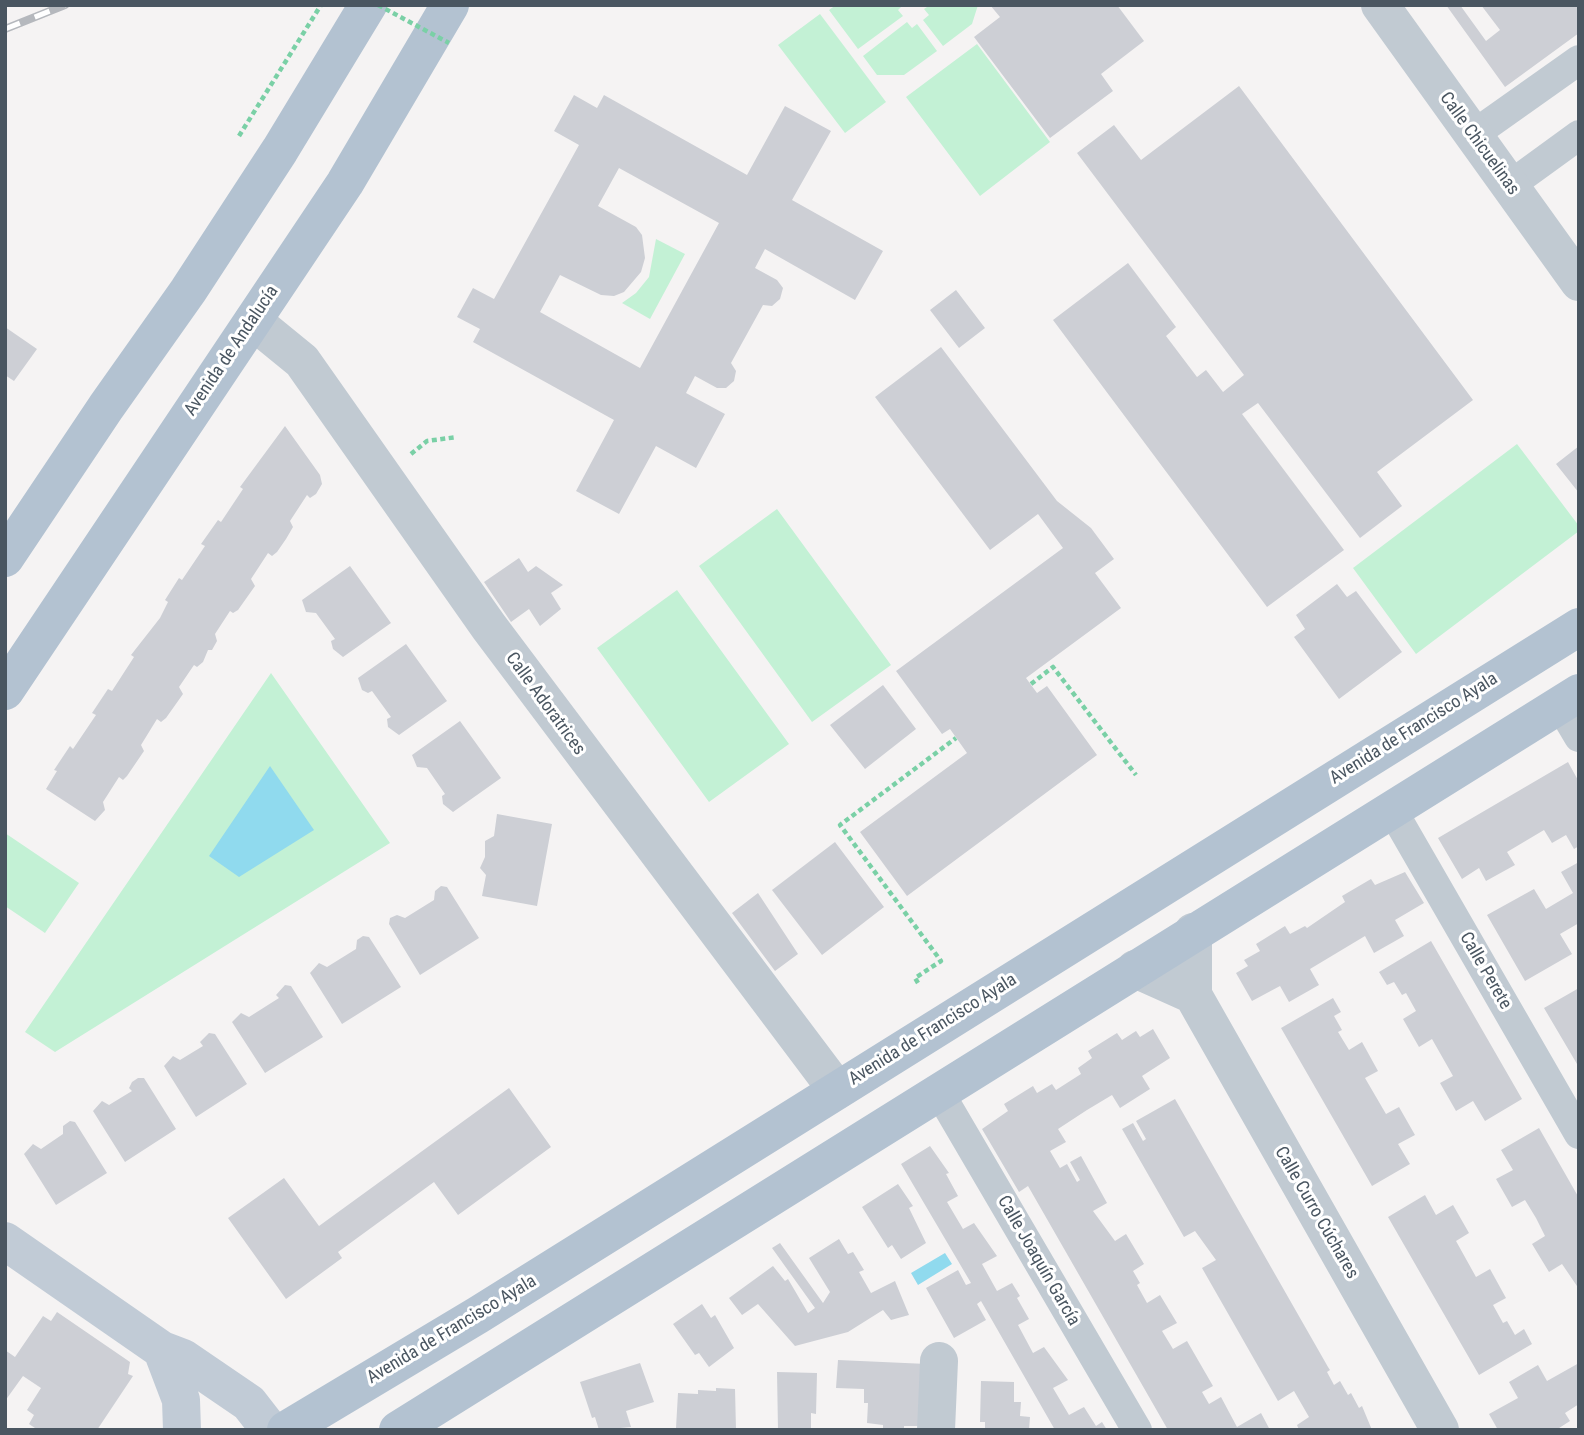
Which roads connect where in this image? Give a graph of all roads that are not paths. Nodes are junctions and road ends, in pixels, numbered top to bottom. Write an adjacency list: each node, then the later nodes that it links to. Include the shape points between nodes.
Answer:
1 (368, 5): 10 (main road, via 188,291)
2 (450, 5): 9 (main road, Avenida de Andalucía, via 352,171)
3 (1380, 5): 5 (street, Calle Chicuelinas)
4 (1579, 60): 5 (street)
5 (1473, 135): 7 (street, Calle Chicuelinas)
6 (1579, 135): 7 (street)
7 (1509, 186): 8 (street, Calle Chicuelinas)
8 (1579, 282)
9 (253, 321): 12 (main road, Avenida de Andalucía); 19 (street, Calle Adoratrices, via 302,361 489,627)
10 (5, 558)
11 (1579, 627): 19 (main road, Avenida de Francisco Ayala)
12 (5, 691)
13 (1569, 699): 14 (street); 15 (main road)
14 (1579, 737)
15 (1391, 808): 16 (main road); 21 (street, Calle Perete)
16 (1192, 932): 17 (main road); 18 (street, Calle Curro Cúchares)
17 (1135, 969): 18 (street); 20 (main road)
18 (1192, 996): 32 (street, Calle Curro Cúchares)
19 (837, 1090): 28 (main road, Avenida de Francisco Ayala)
20 (939, 1092): 25 (main road); 31 (street, Calle Joaquín García)
21 (1579, 1134)
22 (5, 1241): 23 (main road)
23 (162, 1350): 26 (main road, via 181,1400); 27 (main road, via 183,1358 249,1403)
24 (939, 1361): 30 (street)
25 (456, 1413): 29 (main road)
26 (182, 1430)
27 (270, 1430)
28 (286, 1430)
29 (398, 1430)
30 (936, 1430)
31 (1137, 1430)
32 (1440, 1430)

